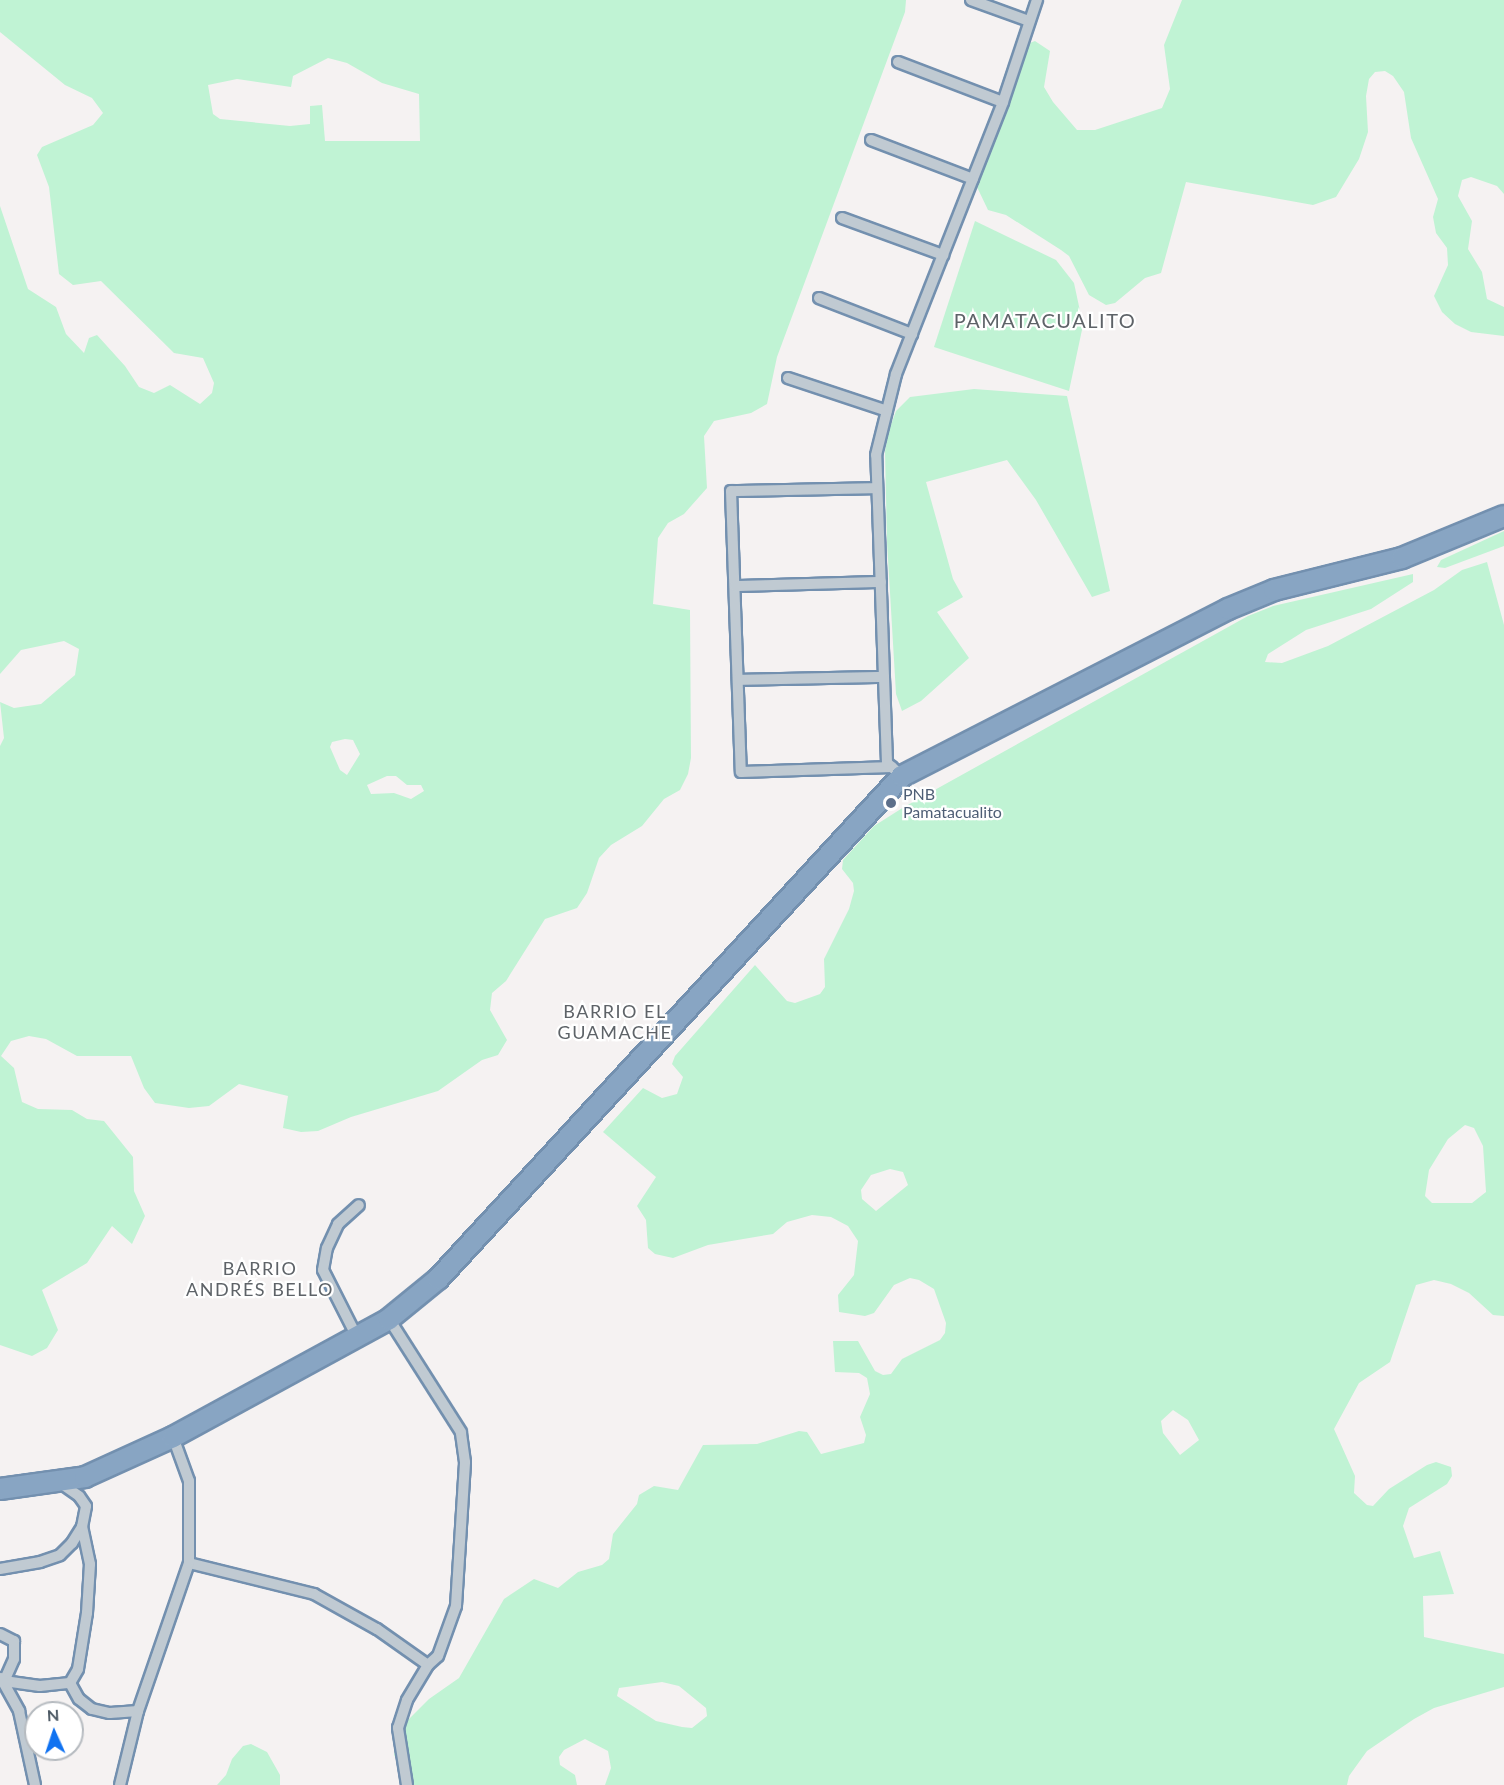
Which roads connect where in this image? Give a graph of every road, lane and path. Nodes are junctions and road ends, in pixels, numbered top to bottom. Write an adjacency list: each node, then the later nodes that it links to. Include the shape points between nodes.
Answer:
1 (971, 0): 3 (street)
2 (1037, 0): 3 (street)
3 (1029, 21): 5 (street)
4 (898, 62): 5 (street)
5 (1003, 102): 7 (street)
6 (871, 140): 7 (street)
7 (973, 179): 9 (street)
8 (842, 218): 9 (street)
9 (943, 255): 11 (street)
10 (819, 298): 11 (street)
11 (912, 334): 13 (street)
12 (788, 378): 13 (street)
13 (887, 411): 14 (street, via 876,455)
14 (877, 488): 16 (street); 17 (street, via 732,491)
15 (1504, 516): 20 (highway, via 1402,558 1274,590 1228,609)
16 (880, 582): 17 (street); 18 (street)
17 (735, 586): 19 (street)
18 (884, 677): 19 (street); 20 (street, via 887,763)
19 (738, 680): 20 (street, via 741,772)
20 (897, 772): 22 (highway, via 438,1279)
21 (359, 1205): 23 (street, via 338,1224 327,1248 323,1270)
22 (389, 1319): 23 (highway); 31 (street, via 461,1432 465,1462 456,1606 438,1656)
23 (357, 1337): 24 (highway)
24 (173, 1437): 25 (highway, via 85,1477); 28 (street, via 189,1481)
25 (59, 1482): 26 (highway); 27 (street, via 86,1506)
26 (0, 1489)
27 (82, 1527): 29 (street, via 60,1554); 33 (street, via 90,1564 87,1613 78,1669)
28 (189, 1563): 31 (street, via 315,1594); 34 (street)
29 (0, 1569)
30 (0, 1634): 32 (street, via 14,1641 14,1659)
31 (428, 1665): 37 (street, via 407,1700 398,1728)
32 (2, 1679): 33 (street, via 40,1686); 35 (street, via 19,1711)
33 (70, 1683): 34 (street, via 79,1699 92,1709 110,1713)
34 (138, 1711): 36 (street)
35 (35, 1785)
36 (120, 1785)
37 (407, 1785)

